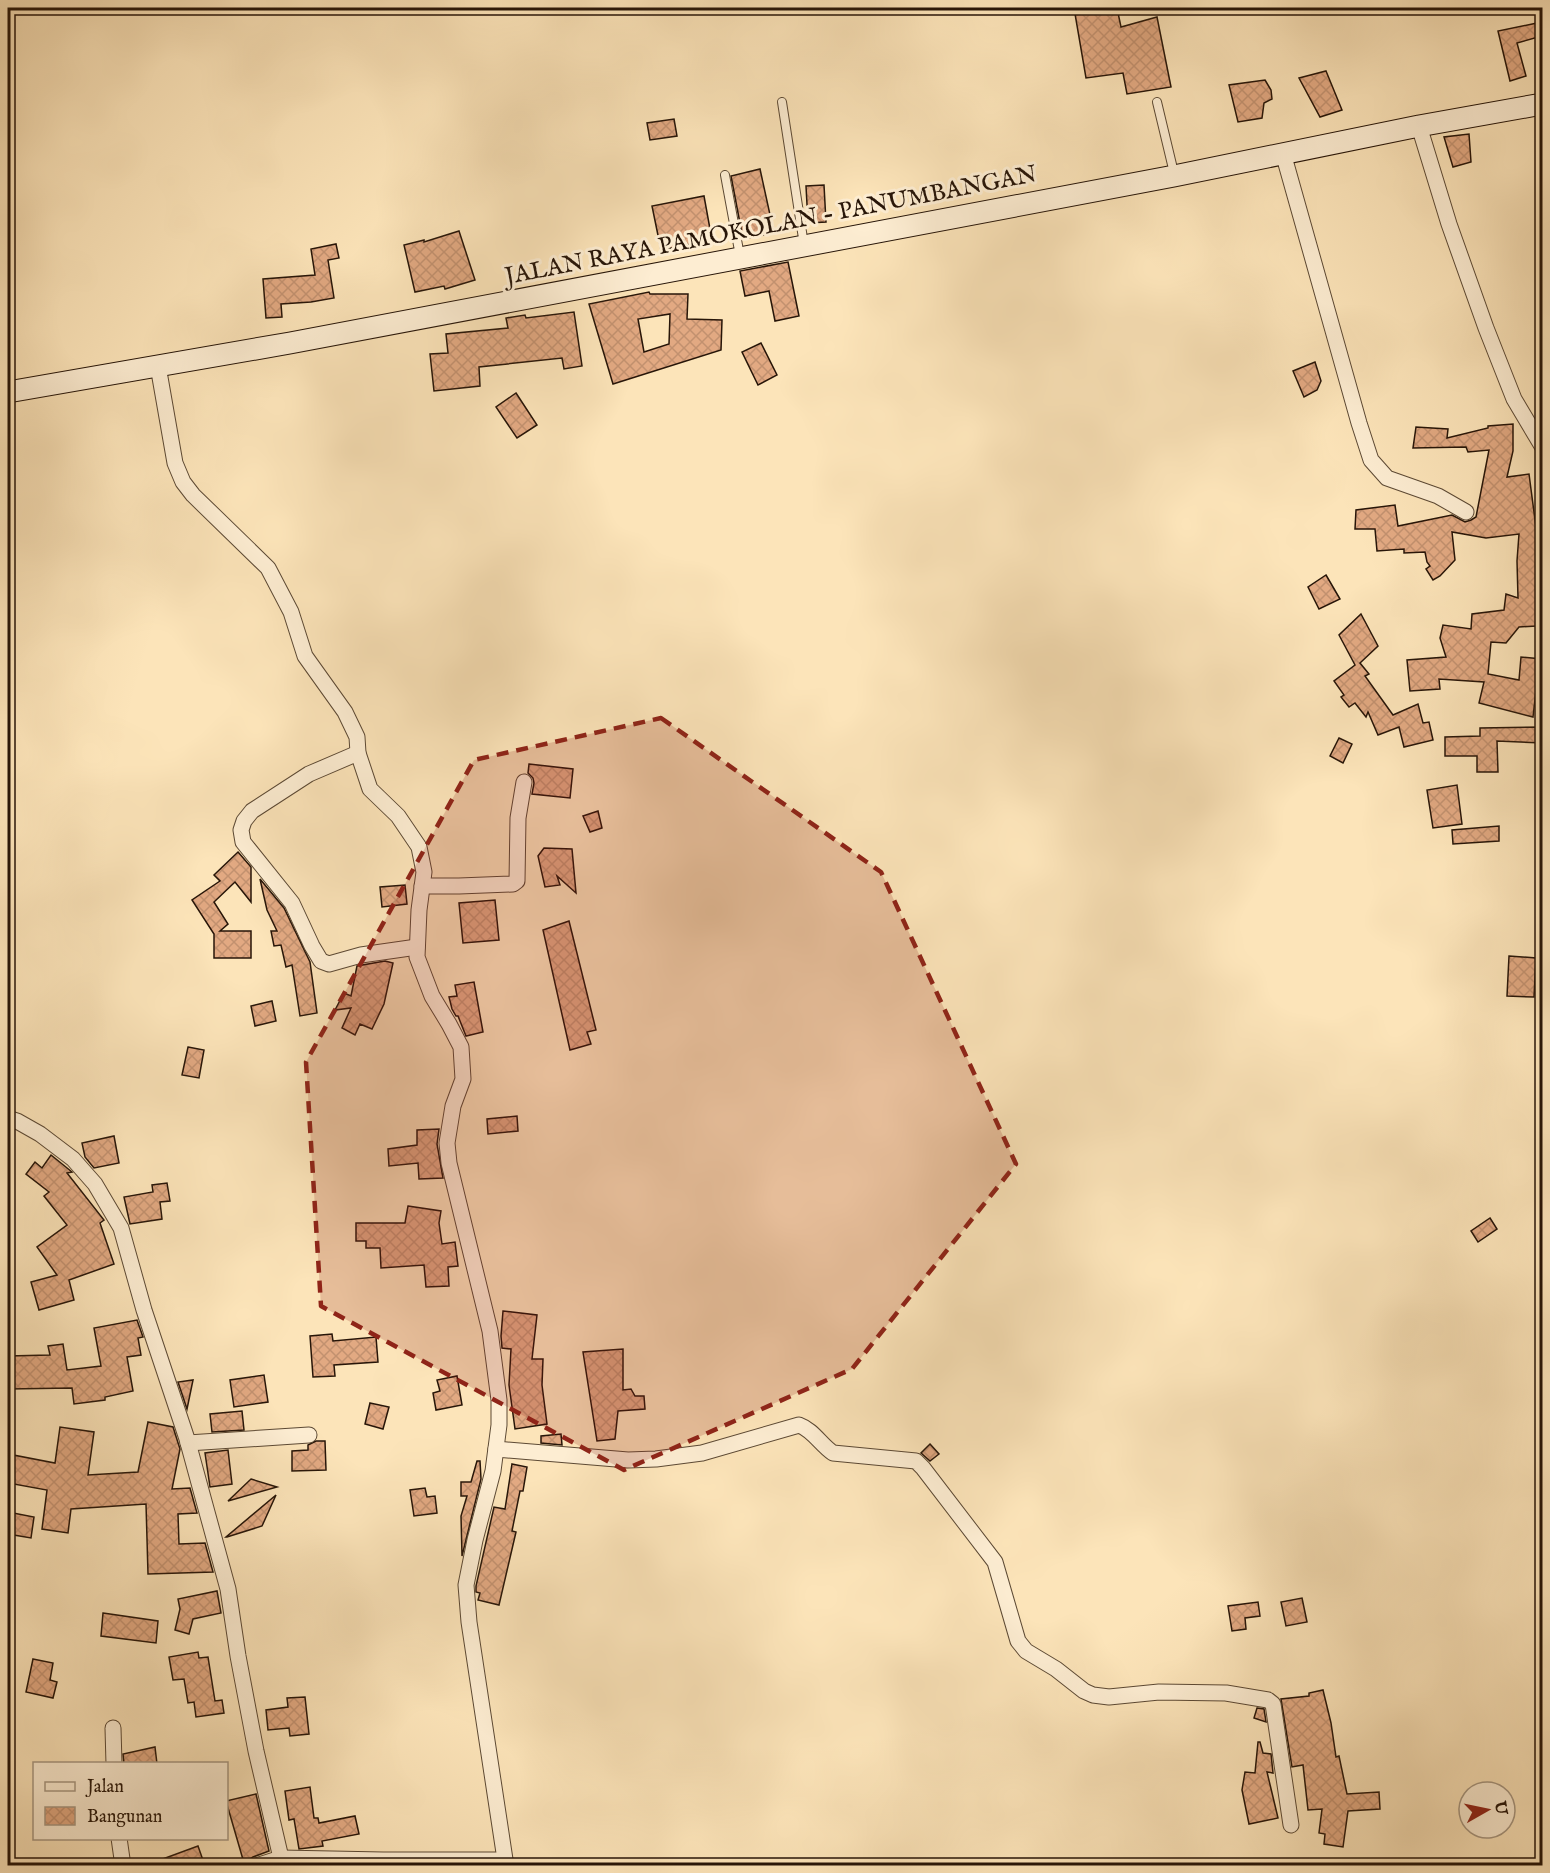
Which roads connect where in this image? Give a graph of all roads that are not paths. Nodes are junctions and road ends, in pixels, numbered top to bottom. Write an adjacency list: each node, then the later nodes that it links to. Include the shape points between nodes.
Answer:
1 (782, 102): 8 (lane)
2 (1156, 102): 7 (lane)
3 (1542, 104): 4 (main road, JALAN RAYA PAMOKOLAN - PANUMBANGAN)
4 (1419, 126): 5 (main road, JALAN RAYA PAMOKOLAN - PANUMBANGAN); 12 (street, via 1486,328 1514,399)
5 (1282, 153): 7 (main road, JALAN RAYA PAMOKOLAN - PANUMBANGAN); 13 (street, via 1371,460 1387,478 1438,496)
6 (724, 175): 9 (lane)
7 (1174, 176): 8 (main road, JALAN RAYA PAMOKOLAN - PANUMBANGAN)
8 (804, 245): 9 (main road, JALAN RAYA PAMOKOLAN - PANUMBANGAN)
9 (740, 257): 10 (main road, JALAN RAYA PAMOKOLAN - PANUMBANGAN)
10 (158, 366): 11 (main road, JALAN RAYA PAMOKOLAN - PANUMBANGAN); 14 (street, via 175,463 183,482 268,568 291,612 306,656 345,712 357,737)
11 (8, 392)
12 (1542, 446)
13 (1466, 512)
14 (358, 753): 16 (street, via 370,789 398,816 418,847 424,872); 17 (street, via 309,774 252,812 241,830 243,842 292,903 321,961 328,964)
15 (524, 782): 16 (street, via 517,881)
16 (422, 886): 17 (street)
17 (417, 947): 21 (street, via 432,996 461,1047 463,1079 453,1106 447,1143 490,1331 500,1400)
18 (8, 1118): 20 (street, via 40,1134 73,1159 95,1184 121,1228)
19 (309, 1435): 20 (street)
20 (188, 1443): 26 (street, via 228,1589 256,1751)
21 (496, 1449): 24 (street, via 656,1459 702,1453 799,1425 833,1453 916,1461 995,1562 1017,1641 1084,1691 1099,1696 1226,1693 1273,1704); 27 (street, via 466,1585)
22 (113, 1728): 23 (street)
23 (114, 1762)
24 (1291, 1825)
25 (119, 1840): 28 (street)
26 (282, 1858): 27 (street); 29 (street)
27 (505, 1863)
28 (123, 1866)
29 (256, 1866)

